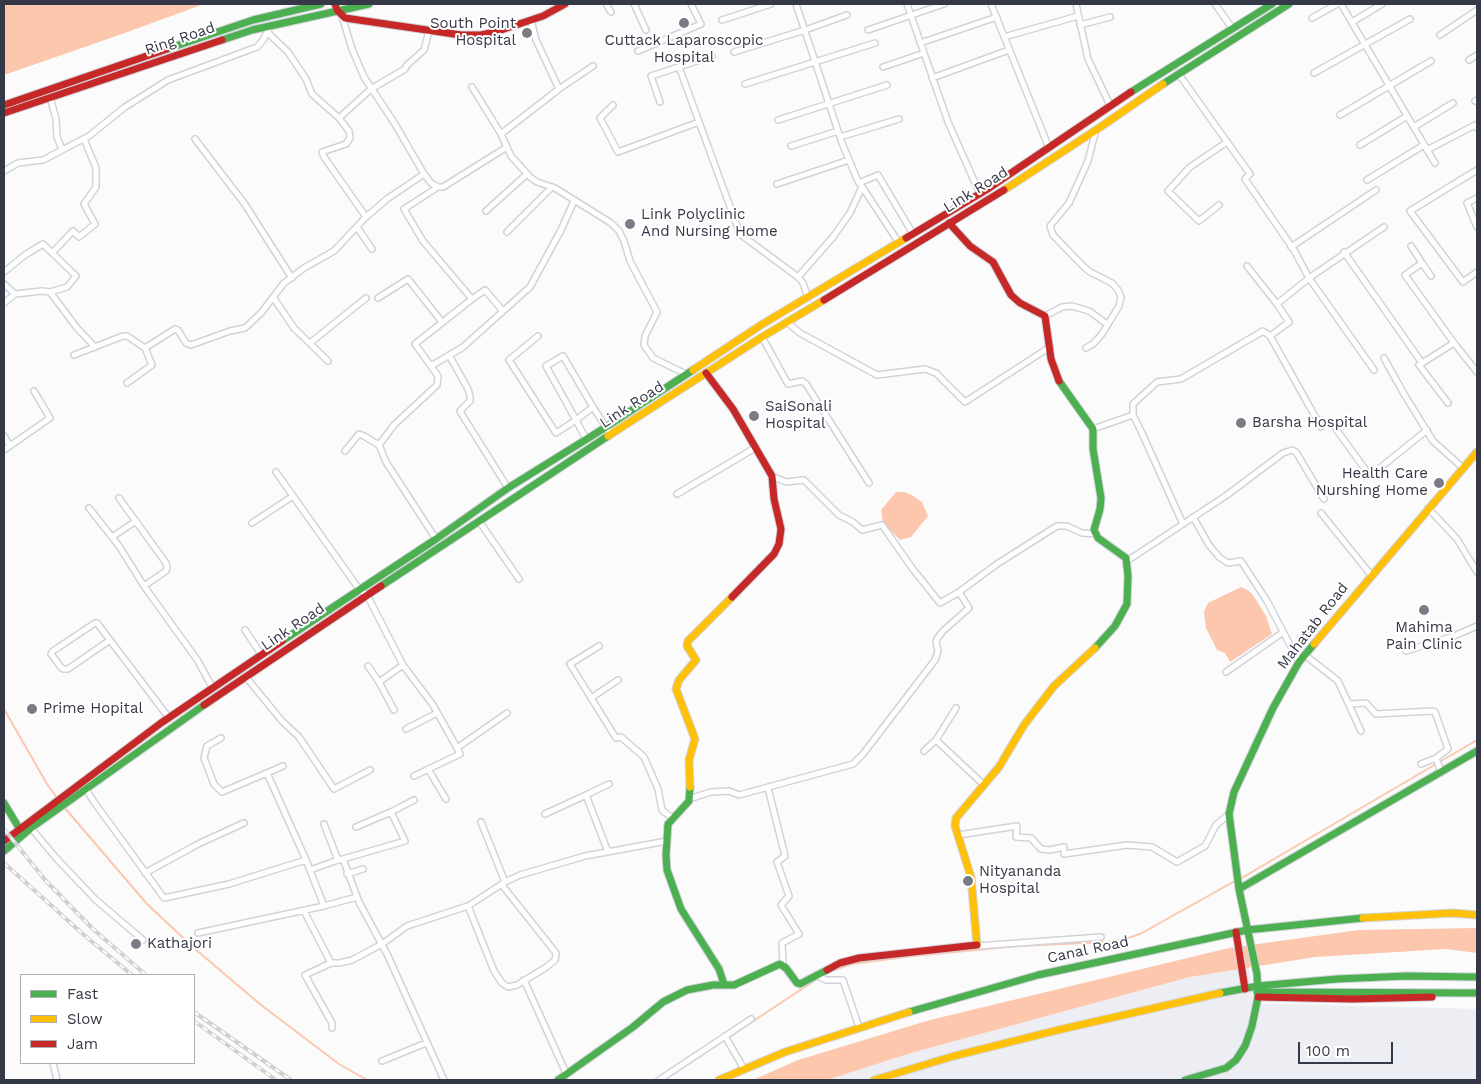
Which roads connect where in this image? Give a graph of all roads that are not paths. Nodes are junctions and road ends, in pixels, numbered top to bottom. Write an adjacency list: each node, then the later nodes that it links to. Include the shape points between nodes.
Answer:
1 (321, 4): 71 (main road, Ring Road, via 253,20)
2 (369, 4): 19 (main road, Ring Road)
3 (565, 4): 29 (main road)
4 (606, 4): 21 (street)
5 (634, 4): 35 (street)
6 (692, 4): 46 (street, via 700,24)
7 (772, 4): 30 (street)
8 (796, 4): 36 (street)
9 (907, 4): 23 (street)
10 (944, 4): 23 (street)
11 (991, 4): 25 (street)
12 (1076, 4): 24 (street)
13 (1215, 4): 34 (street)
14 (1289, 4): 58 (main road, Link Road)
15 (1337, 4): 27 (street)
16 (1341, 4): 31 (street)
17 (1382, 4): 31 (street)
18 (1268, 5): 34 (main road, Link Road)
19 (338, 10): 32 (main road, Ring Road); 38 (main road, via 350,19); 64 (street)
20 (1477, 10): 40 (street)
21 (611, 12)
22 (847, 15): 36 (street)
23 (911, 15): 37 (street); 42 (street)
24 (1078, 16): 33 (street); 41 (street)
25 (996, 17): 41 (street); 42 (street)
26 (1110, 17): 33 (street)
27 (1312, 18)
28 (1410, 18): 44 (street)
29 (531, 20): 38 (main road, via 481,35); 65 (street, via 536,40)
30 (722, 20)
31 (1352, 22): 44 (street)
32 (271, 25): 39 (street); 66 (main road, Ring Road)
33 (1080, 25): 70 (street, via 1088,58)
34 (1232, 28): 70 (main road, Link Road)
35 (646, 30)
36 (805, 30): 47 (street); 52 (street)
37 (868, 30)
38 (429, 31): 64 (street, via 424,50 405,69)
39 (267, 32): 76 (street, via 288,52 312,94); 86 (street, via 257,47 168,80 125,107)
40 (1440, 35)
41 (1004, 37): 45 (street)
42 (920, 43): 48 (street)
43 (874, 44): 52 (street)
44 (1365, 44): 57 (street); 63 (street)
45 (1009, 50): 59 (street); 93 (street)
46 (638, 51)
47 (734, 52)
48 (924, 53): 56 (street); 59 (street)
49 (1477, 55): 51 (street)
50 (712, 56): 55 (street)
51 (1470, 60)
52 (815, 62): 60 (street); 69 (street)
53 (1431, 62): 63 (street)
54 (594, 66): 65 (street)
55 (679, 67): 67 (street, via 651,76); 79 (street)
56 (883, 67)
57 (1314, 73)
58 (1178, 74): 82 (main road, Link Road); 88 (street)
59 (932, 78): 108 (street)
60 (745, 84)
61 (887, 85): 69 (street)
62 (472, 86): 84 (street)
63 (1389, 86): 74 (street); 75 (street)
64 (371, 89): 76 (street); 100 (street)
65 (559, 89): 84 (street)
66 (50, 97): 73 (main road, Ring Road); 94 (street, via 56,120 56,137)
67 (660, 102)
68 (1453, 103): 80 (street)
69 (829, 104): 78 (street); 83 (street)
70 (1110, 104): 93 (main road, Link Road)
71 (4, 105)
72 (613, 105): 79 (street, via 600,118 618,152)
73 (4, 113)
74 (1340, 115)
75 (1407, 116): 80 (street); 90 (street)
76 (339, 118): 113 (street, via 350,138 346,144 322,152)
77 (899, 119): 85 (street)
78 (778, 120)
79 (699, 122): 131 (street, via 740,234)
80 (1414, 127): 89 (street)
81 (1477, 128): 95 (street, via 1475,125)
82 (1096, 130): 114 (main road, Link Road); 149 (street, via 1088,161 1072,198 1050,226 1053,235 1084,267 1118,290 1121,297)
83 (838, 131): 85 (street); 91 (street)
84 (501, 134): 92 (street)
85 (840, 137): 96 (street)
86 (84, 139): 94 (street); 125 (street, via 96,168 96,187 84,204 94,224 79,237 73,231)
87 (195, 139): 132 (street, via 244,203)
88 (1227, 142): 111 (street, via 1190,167 1168,191 1199,221); 122 (street, via 1250,174 1245,178)
89 (1424, 144): 95 (street); 102 (street)
90 (1360, 145)
91 (791, 146)
92 (507, 147): 101 (street); 105 (street)
93 (1048, 148): 108 (main road, Link Road)
94 (62, 150): 99 (street, via 43,160 18,164)
95 (1428, 150): 97 (street)
96 (849, 160): 103 (street); 104 (street)
97 (1435, 163)
98 (1477, 170): 129 (street, via 1410,210 1463,282)
99 (4, 171)
100 (424, 174): 105 (street); 113 (street, via 387,198)
101 (527, 174): 106 (street); 112 (street)
102 (1367, 180)
103 (777, 184)
104 (861, 185): 119 (street, via 878,175); 120 (street); 131 (street, via 850,213)
105 (438, 187): 140 (street, via 404,209 423,241)
106 (552, 187): 110 (street); 118 (street)
107 (1376, 190): 122 (street)
108 (980, 194): 119 (main road, Link Road)
109 (1477, 198): 117 (street, via 1467,203)
110 (574, 202): 144 (street, via 530,287); 168 (street, via 620,231 630,261 657,312 644,345 653,358)
111 (1219, 205)
112 (486, 211)
113 (366, 218): 116 (street)
114 (949, 223): 145 (main road, Link Road); 146 (main road, via 970,246 993,262 1011,295)
115 (1384, 226): 124 (street)
116 (357, 227): 123 (street); 132 (street, via 334,251)
117 (1477, 227)
118 (507, 232)
119 (913, 234): 120 (main road, Link Road)
120 (899, 243): 141 (main road, Link Road)
121 (1411, 246): 126 (street)
122 (1292, 247): 133 (street)
123 (372, 249)
124 (1344, 252): 133 (street); 163 (street)
125 (52, 253): 128 (street, via 43,244); 135 (street, via 76,276 67,287)
126 (1422, 263): 130 (street); 154 (street, via 1405,275)
127 (1247, 266): 143 (street)
128 (4, 272)
129 (1477, 272)
130 (1431, 276)
131 (798, 277): 141 (street, via 803,283)
132 (292, 278): 137 (street)
133 (1309, 278): 143 (street); 165 (street)
134 (4, 284): 136 (street)
135 (50, 292): 136 (street); 155 (street)
136 (15, 294): 142 (street)
137 (273, 298): 153 (street, via 294,328); 157 (street, via 245,328 190,345 175,329)
138 (366, 298): 153 (street)
139 (378, 298): 147 (street, via 408,279)
140 (472, 299): 144 (street, via 485,290); 147 (street)
141 (804, 300): 145 (main road); 168 (main road, Link Road)
142 (4, 303)
143 (1277, 304): 151 (street, via 1289,322)
144 (504, 311): 160 (street)
145 (805, 311): 148 (main road, Link Road)
146 (1045, 316): 149 (street, via 1062,307 1072,306 1089,311); 156 (main road)
147 (442, 322): 164 (street, via 415,344)
148 (787, 322): 152 (main road, Link Road); 156 (street, via 800,333 876,375 925,369 936,373 965,402)
149 (1107, 324): 158 (street, via 1102,334)
150 (538, 336): 174 (street, via 510,360 556,433)
151 (1270, 336): 173 (street, via 1263,331 1181,379 1157,382 1133,404); 176 (street)
152 (762, 337): 167 (main road, Link Road); 192 (street, via 788,384 802,381 806,384)
153 (310, 343): 162 (street)
154 (1454, 344): 163 (street); 166 (street)
155 (95, 347): 157 (street, via 127,336); 159 (street)
156 (1050, 347): 177 (main road, via 1060,384)
157 (146, 348): 169 (street, via 152,365)
158 (1086, 348)
159 (74, 355)
160 (449, 355): 164 (street); 193 (street, via 470,396 470,401 460,411)
161 (1384, 358): 179 (street)
162 (328, 361)
163 (1422, 362): 171 (street, via 1419,365)
164 (431, 366): 183 (street, via 438,376 437,385 394,425)
165 (1374, 370)
166 (1477, 372)
167 (706, 373): 180 (main road, Link Road); 185 (main road, via 733,409)
168 (686, 374): 175 (main road, Link Road)
169 (128, 383)
170 (34, 391): 184 (street, via 50,418)
171 (1448, 403)
172 (593, 407): 174 (street); 174 (street, via 563,356 546,366); 175 (street)
173 (1133, 415): 177 (street); 205 (street)
174 (576, 420): 182 (street)
175 (606, 427): 180 (street); 182 (main road, Link Road)
176 (1321, 427)
177 (1093, 429): 206 (main road, via 1101,498 1094,526)
178 (1336, 429): 179 (street, via 1370,476)
179 (1427, 430): 189 (street, via 1433,440)
180 (611, 435): 203 (main road, Link Road)
181 (4, 436): 184 (street)
182 (586, 439): 193 (main road, Link Road)
183 (378, 445): 187 (street, via 359,434); 208 (street)
184 (10, 446): 186 (street)
185 (755, 448): 191 (main road); 194 (street)
186 (4, 450)
187 (344, 451)
188 (1477, 454): 189 (main road, Mahatab Road)
189 (1463, 468): 199 (main road, Mahatab Road)
190 (276, 472): 195 (street)
191 (772, 476): 215 (street, via 786,482 804,480 839,516 862,530 882,525 940,604); 262 (main road, via 781,529 778,549 687,643 696,660 679,680 676,689 694,739 689,760)
192 (869, 483)
193 (508, 488): 208 (main road, Link Road)
194 (677, 494)
195 (293, 496): 204 (street); 214 (street)
196 (119, 498): 202 (street)
197 (1324, 499): 201 (street, via 1292,450 1277,455)
198 (89, 508): 207 (street)
199 (1428, 508): 210 (street, via 1457,539); 211 (main road, Mahatab Road)
200 (1321, 513): 211 (street)
201 (1193, 518): 205 (street); 219 (street, via 1219,557 1228,563 1241,561 1267,601)
202 (136, 521): 207 (street); 213 (street, via 167,568)
203 (479, 521): 212 (street); 216 (main road, Link Road)
204 (252, 523)
205 (1182, 524): 209 (street)
206 (1096, 534): 209 (main road); 215 (street, via 1057,526)
207 (112, 537): 213 (street)
208 (436, 539): 214 (main road, Link Road)
209 (1127, 561): 256 (main road, via 1127,604 1115,626 1054,686)
210 (1477, 572)
211 (1371, 575): 224 (main road, Mahatab Road)
212 (519, 579)
213 (144, 586): 232 (street, via 198,661)
214 (359, 589): 216 (street); 223 (main road, Link Road)
215 (959, 592): 258 (street, via 969,608 942,632 936,642 938,652 935,660 858,760)
216 (367, 595): 226 (street); 229 (main road, Link Road)
217 (1477, 626): 222 (street)
218 (245, 630): 223 (street)
219 (1282, 633): 225 (street); 228 (street)
220 (110, 640): 220 (street, via 95,623 51,654 63,669 68,669); 239 (street)
221 (599, 646): 233 (street, via 570,664)
222 (1406, 651)
223 (261, 654): 232 (main road, Link Road)
224 (1304, 655): 225 (main road, Mahatab Road); 234 (street, via 1338,681)
225 (1299, 662): 268 (main road, Mahatab Road, via 1273,708 1234,792)
226 (403, 665): 231 (street); 238 (street)
227 (368, 666): 231 (street)
228 (1226, 672)
229 (245, 676): 251 (street, via 299,737 334,789); 257 (main road, Link Road)
230 (618, 680): 233 (street)
231 (379, 682): 236 (street)
232 (212, 687): 239 (main road, Link Road)
233 (591, 698): 269 (street, via 616,738 621,737 644,757 658,790 662,810)
234 (1350, 704): 241 (street); 247 (street, via 1366,703 1376,714 1432,711 1448,749)
235 (956, 708): 243 (street)
236 (394, 710)
237 (507, 712): 244 (street)
238 (437, 713): 240 (street); 244 (street)
239 (169, 718): 259 (main road, Link Road)
240 (406, 729)
241 (1361, 731)
242 (221, 738): 253 (street, via 207,746 204,758 214,784 222,792)
243 (936, 740): 246 (street); 256 (street)
244 (457, 748): 250 (street, via 460,754)
245 (1477, 750): 252 (main road)
246 (924, 751)
247 (1436, 758): 248 (street); 252 (street)
248 (1422, 764)
249 (283, 766): 253 (street)
250 (428, 769): 254 (street); 261 (street)
251 (370, 770)
252 (1441, 772): 288 (main road)
253 (267, 773): 282 (street)
254 (414, 776)
255 (609, 784): 260 (street)
256 (984, 785): 276 (main road, via 956,818)
257 (86, 788): 259 (main road, Link Road); 285 (street)
258 (768, 788): 262 (street, via 739,795 729,791 711,792); 302 (street, via 785,856 777,862 789,896 781,905 799,934 782,943)
259 (71, 795): 265 (main road, Link Road)
260 (586, 795): 267 (street); 280 (street)
261 (446, 799)
262 (689, 799): 269 (main road)
263 (414, 800): 266 (street)
264 (4, 803): 274 (main road)
265 (56, 806): 274 (main road, Link Road); 275 (main road, Link Road)
266 (391, 812): 273 (street); 281 (street, via 405,841)
267 (545, 814)
268 (1229, 814): 276 (street, via 1216,825 1205,846 1177,862 1152,847 1127,844 1064,854 1064,847 1041,849 1031,838 1016,837 1017,826); 288 (main road, Mahatab Road)
269 (672, 818): 278 (main road, via 668,824)
270 (481, 822): 287 (street)
271 (244, 823): 285 (street)
272 (324, 824): 281 (street)
273 (356, 827)
274 (19, 828): 277 (main road, Link Road)
275 (31, 828): 279 (main road, Link Road); 298 (street, via 96,900)
276 (958, 835): 300 (main road, via 971,877)
277 (4, 841)
278 (667, 841): 280 (street); 306 (main road, via 667,870 681,909 719,969)
279 (4, 851)
280 (608, 852): 287 (street, via 551,865)
281 (340, 859): 284 (street); 286 (street)
282 (306, 860): 284 (street); 285 (street, via 229,884 164,898)
283 (364, 869): 286 (street)
284 (310, 870): 290 (street)
285 (145, 873)
286 (347, 874): 289 (street)
287 (503, 883): 291 (street); 305 (street, via 556,953 555,960)
288 (1239, 887): 295 (main road, Mahatab Road)
289 (357, 897): 290 (street); 299 (street)
290 (324, 906): 292 (street)
291 (468, 906): 299 (street, via 407,926); 305 (street, via 502,983 508,987)
292 (304, 911): 296 (street); 301 (street)
293 (1477, 915): 295 (main road, Canal Road, via 1382,916)
294 (1236, 932): 295 (main road, Canal Road); 307 (main road); 313 (main road, Canal Road, via 1038,975)
295 (1248, 932): 308 (main road, Mahatab Road)
296 (198, 933)
297 (1101, 937): 300 (street)
298 (143, 940)
299 (382, 944): 301 (street, via 352,960); 315 (street)
300 (977, 946): 303 (main road, via 869,956 840,963)
301 (331, 963): 312 (street, via 305,975)
302 (783, 965): 303 (main road, via 800,984); 306 (main road, via 734,985)
303 (816, 975): 313 (street, via 845,982)
304 (1477, 977): 308 (main road, via 1406,976 1291,982)
305 (524, 980): 319 (street)
306 (724, 984): 319 (main road, via 676,994)
307 (1245, 989): 308 (main road); 325 (main road, via 1048,1032)
308 (1258, 992): 309 (main road); 310 (main road); 326 (main road, Mahatab Road, via 1252,1026 1236,1060 1226,1068)
309 (1477, 993)
310 (1477, 998)
311 (751, 1019): 314 (street)
312 (332, 1028)
313 (859, 1028): 318 (main road, Canal Road, via 784,1052)
314 (725, 1036): 318 (street); 323 (street)
315 (426, 1043): 316 (street); 321 (street)
316 (382, 1061)
317 (54, 1064): 320 (street)
318 (744, 1069): 324 (main road, Canal Road)
319 (566, 1073): 322 (main road)
320 (57, 1080)
321 (444, 1080)
322 (558, 1080)
323 (659, 1080)
324 (719, 1080)
325 (874, 1080)
326 (1185, 1080)

